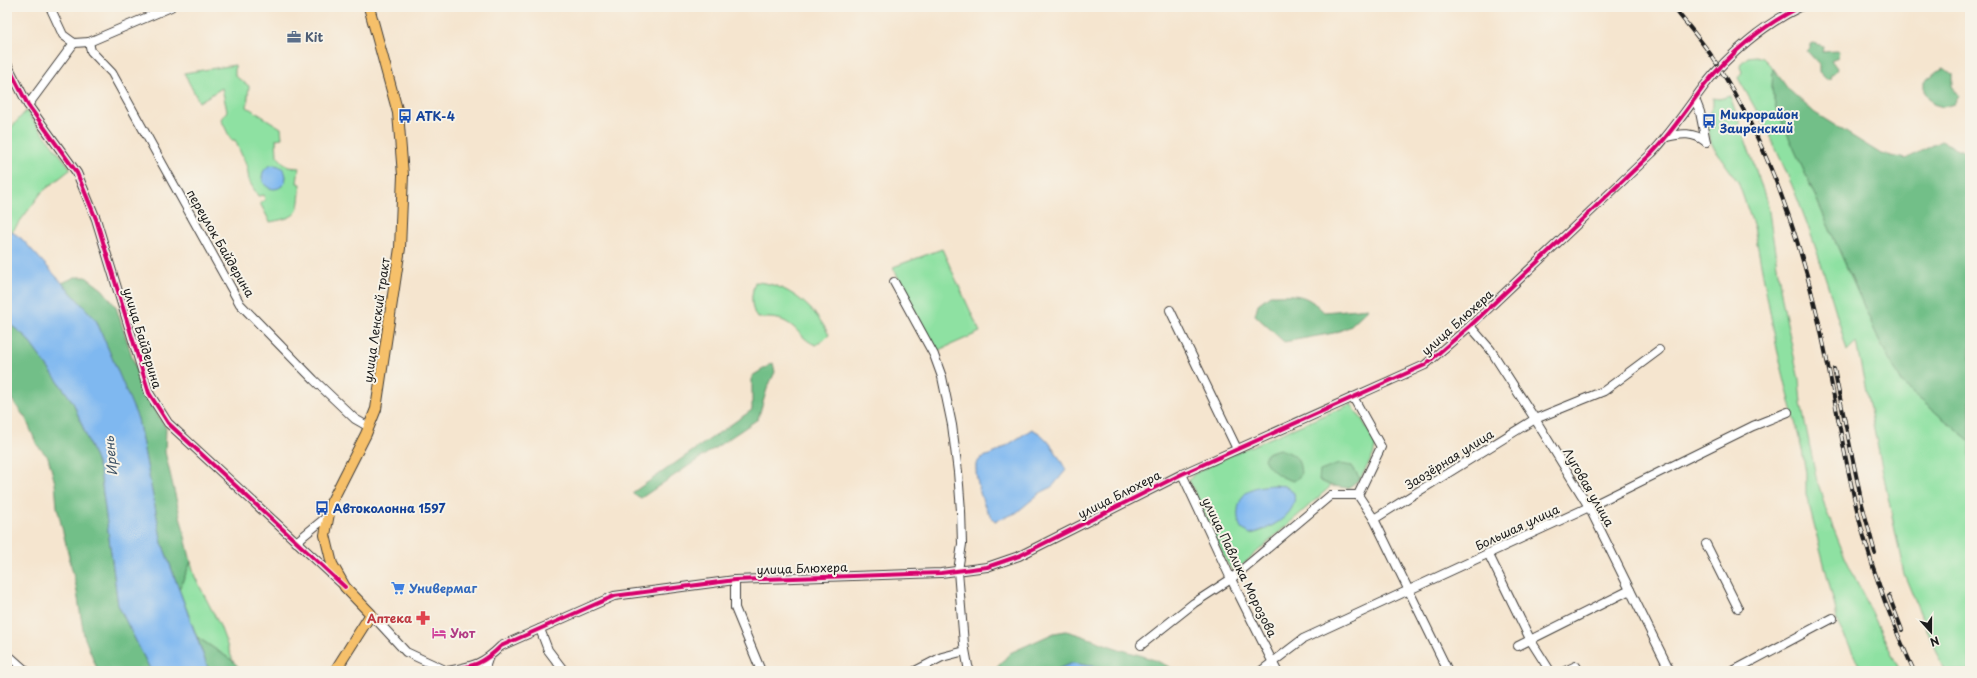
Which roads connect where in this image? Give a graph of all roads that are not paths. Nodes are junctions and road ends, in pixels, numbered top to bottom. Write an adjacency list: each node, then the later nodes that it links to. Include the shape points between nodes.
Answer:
1 (50, 7): 6 (street, via 62,35)
2 (171, 7): 5 (street)
3 (369, 7): 18 (main road, улица Ленский тракт, via 398,114 403,175 400,248 376,409)
4 (1800, 7): 8 (street, улица Блюхера, via 1776,20 1754,37 1714,75)
5 (89, 42): 6 (street); 18 (street, переулок Байдерина, via 92,51 112,73 240,304 314,380 355,418)
6 (74, 43): 9 (street)
7 (7, 64): 9 (street, улица Байдерина)
8 (1695, 99): 10 (street, улица Блюхера); 10 (street, via 1706,142 1700,137 1687,134)
9 (28, 105): 25 (street, улица Байдерина, via 77,173 96,219 149,393 168,423)
10 (1667, 137): 13 (street, улица Блюхера)
11 (894, 282): 28 (street, via 934,355 942,377 958,472 962,544)
12 (1170, 310): 19 (street)
13 (1470, 326): 15 (street, улица Блюхера, via 1425,365); 17 (street, Луговая улица, via 1490,349)
14 (1659, 350): 17 (street, Заозёрная улица, via 1604,391)
15 (1353, 397): 19 (street, улица Блюхера); 21 (street, via 1381,447)
16 (1788, 412): 22 (street, Большая улица, via 1741,432)
17 (1536, 419): 22 (street, Луговая улица); 24 (street, Заозёрная улица)
18 (369, 426): 23 (main road, улица Ленский тракт, via 331,503)
19 (1237, 449): 20 (street, улица Блюхера)
20 (1182, 474): 28 (street, улица Блюхера, via 1019,556 987,567); 29 (street, улица Павлика Морозова)
21 (1358, 496): 24 (street); 29 (street, via 1331,495)
22 (1588, 507): 27 (street, Большая улица); 32 (street, Луговая улица)
23 (329, 515): 25 (street); 31 (main road, улица Ленский тракт, via 325,535 332,564)
24 (1374, 519): 33 (street)
25 (296, 542): 31 (street, улица Байдерина)
26 (1706, 544): 34 (street)
27 (1488, 553): 33 (street, Большая улица); 38 (street)
28 (958, 571): 30 (street, улица Блюхера); 41 (street)
29 (1231, 579): 39 (street, via 1194,603); 44 (street, улица Павлика Морозова)
30 (735, 580): 37 (street, улица Блюхера, via 614,596); 50 (street, via 735,608)
31 (345, 587): 35 (main road, улица Ленский тракт)
32 (1630, 590): 38 (street); 59 (street, Луговая улица)
33 (1409, 591): 44 (street, Большая улица, via 1303,639); 55 (street)
34 (1738, 608)
35 (371, 614): 46 (main road); 47 (street, via 406,652)
36 (1833, 618): 60 (street)
37 (540, 629): 43 (street, улица Блюхера, via 501,646); 49 (street, via 548,650)
38 (1531, 640): 40 (street); 56 (street)
39 (1141, 645)
40 (1518, 646)
41 (965, 651): 51 (street, via 942,657); 52 (street)
42 (7, 654): 45 (street)
43 (488, 659): 47 (street, улица Блюхера, via 468,667); 48 (street, улица Блюхера)
44 (1273, 663): 53 (street, Большая улица); 54 (street, улица Павлика Морозова)
45 (26, 671)
46 (335, 671)
47 (447, 671)
48 (484, 671)
49 (564, 671)
50 (761, 671)
51 (916, 671)
52 (970, 671)
53 (1261, 671)
54 (1278, 671)
55 (1448, 671)
56 (1550, 671)
57 (1565, 671): 58 (street, via 1576,666)
58 (1579, 671)
59 (1670, 671)
60 (1733, 671)

